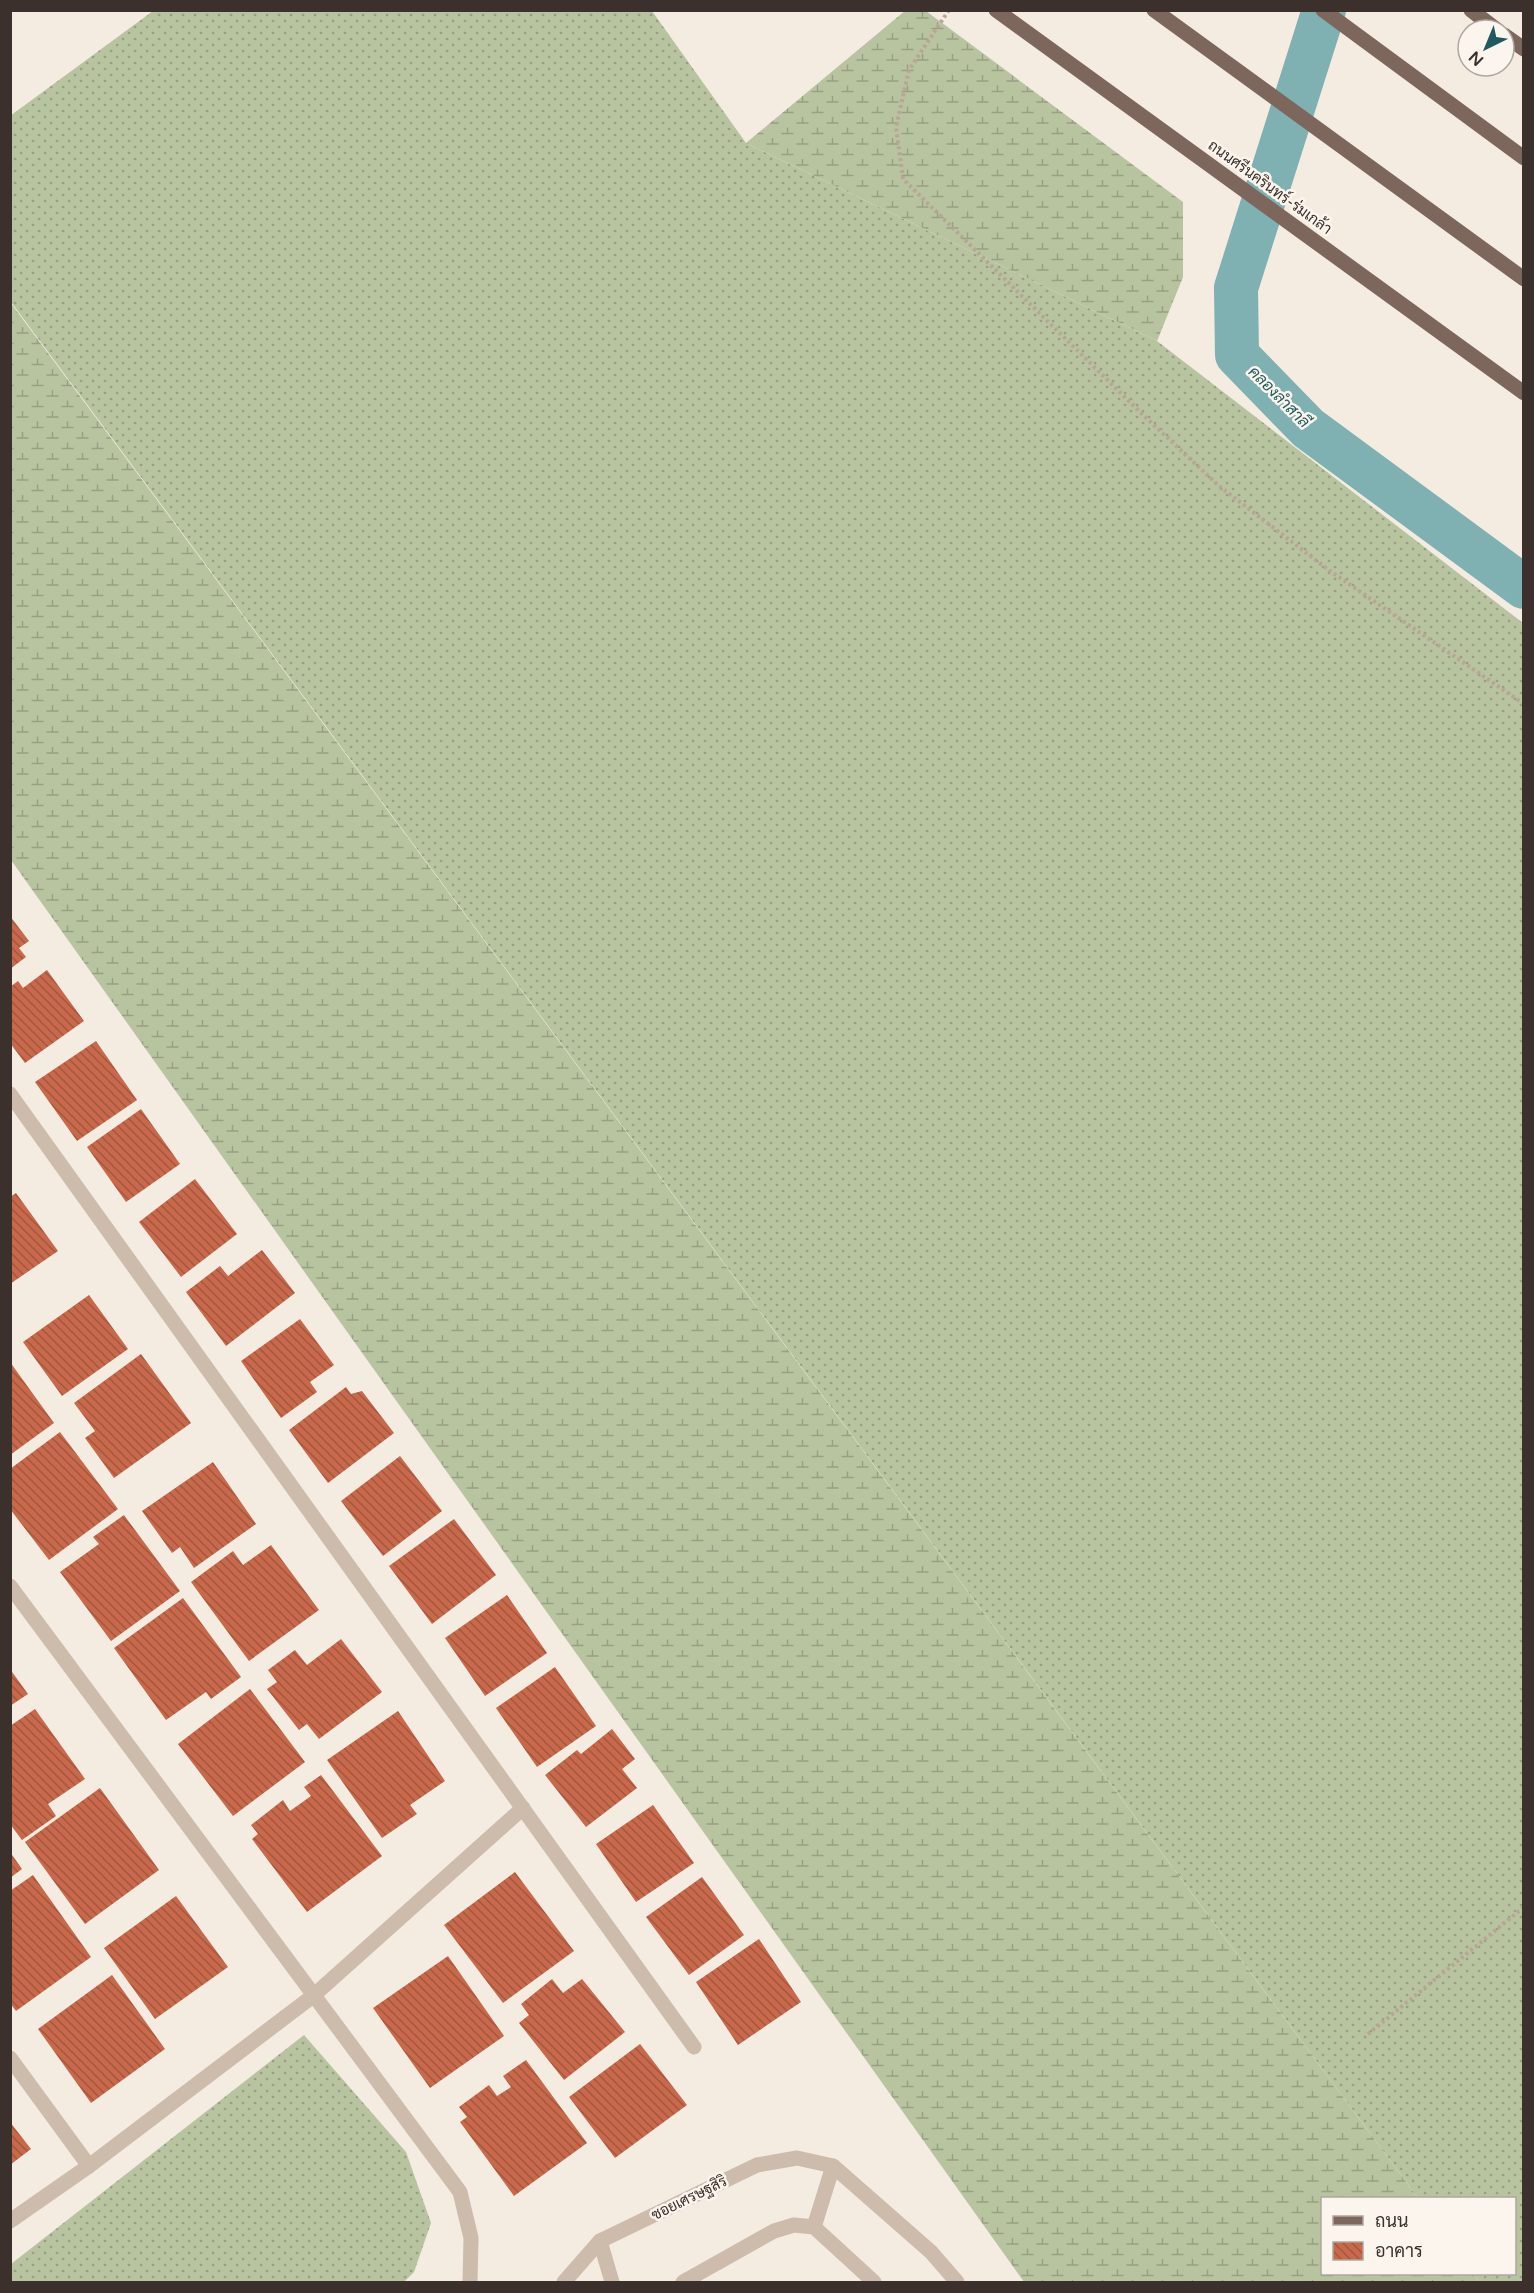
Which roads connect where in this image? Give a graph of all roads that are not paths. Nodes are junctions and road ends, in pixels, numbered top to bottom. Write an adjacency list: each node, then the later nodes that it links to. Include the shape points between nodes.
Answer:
1 (996, 10): 6 (main road, ถนนศรีนครินทร์-ร่มเกล้า)
2 (1154, 10): 5 (main road)
3 (1323, 10): 4 (main road)
4 (1524, 158)
5 (1524, 279)
6 (1524, 393)
7 (10, 1094): 9 (street)
8 (10, 1586): 10 (street)
9 (523, 1808): 10 (street); 11 (street)
10 (313, 1996): 13 (street); 18 (street, via 460,2192 471,2238)
11 (694, 2048)
12 (10, 2058): 13 (street)
13 (89, 2166): 15 (street)
14 (833, 2166): 16 (street); 17 (street, ซอยเศรษฐสิริ, via 797,2158 757,2164); 23 (street, ซอยเศรษฐสิริ, via 931,2252)
15 (10, 2221)
16 (814, 2227): 21 (street, via 794,2225 774,2231); 22 (street)
17 (600, 2241): 19 (street, ซอยเศรษฐสิริ); 20 (street)
18 (470, 2283)
19 (564, 2283)
20 (612, 2283)
21 (683, 2283)
22 (874, 2283)
23 (957, 2283)

